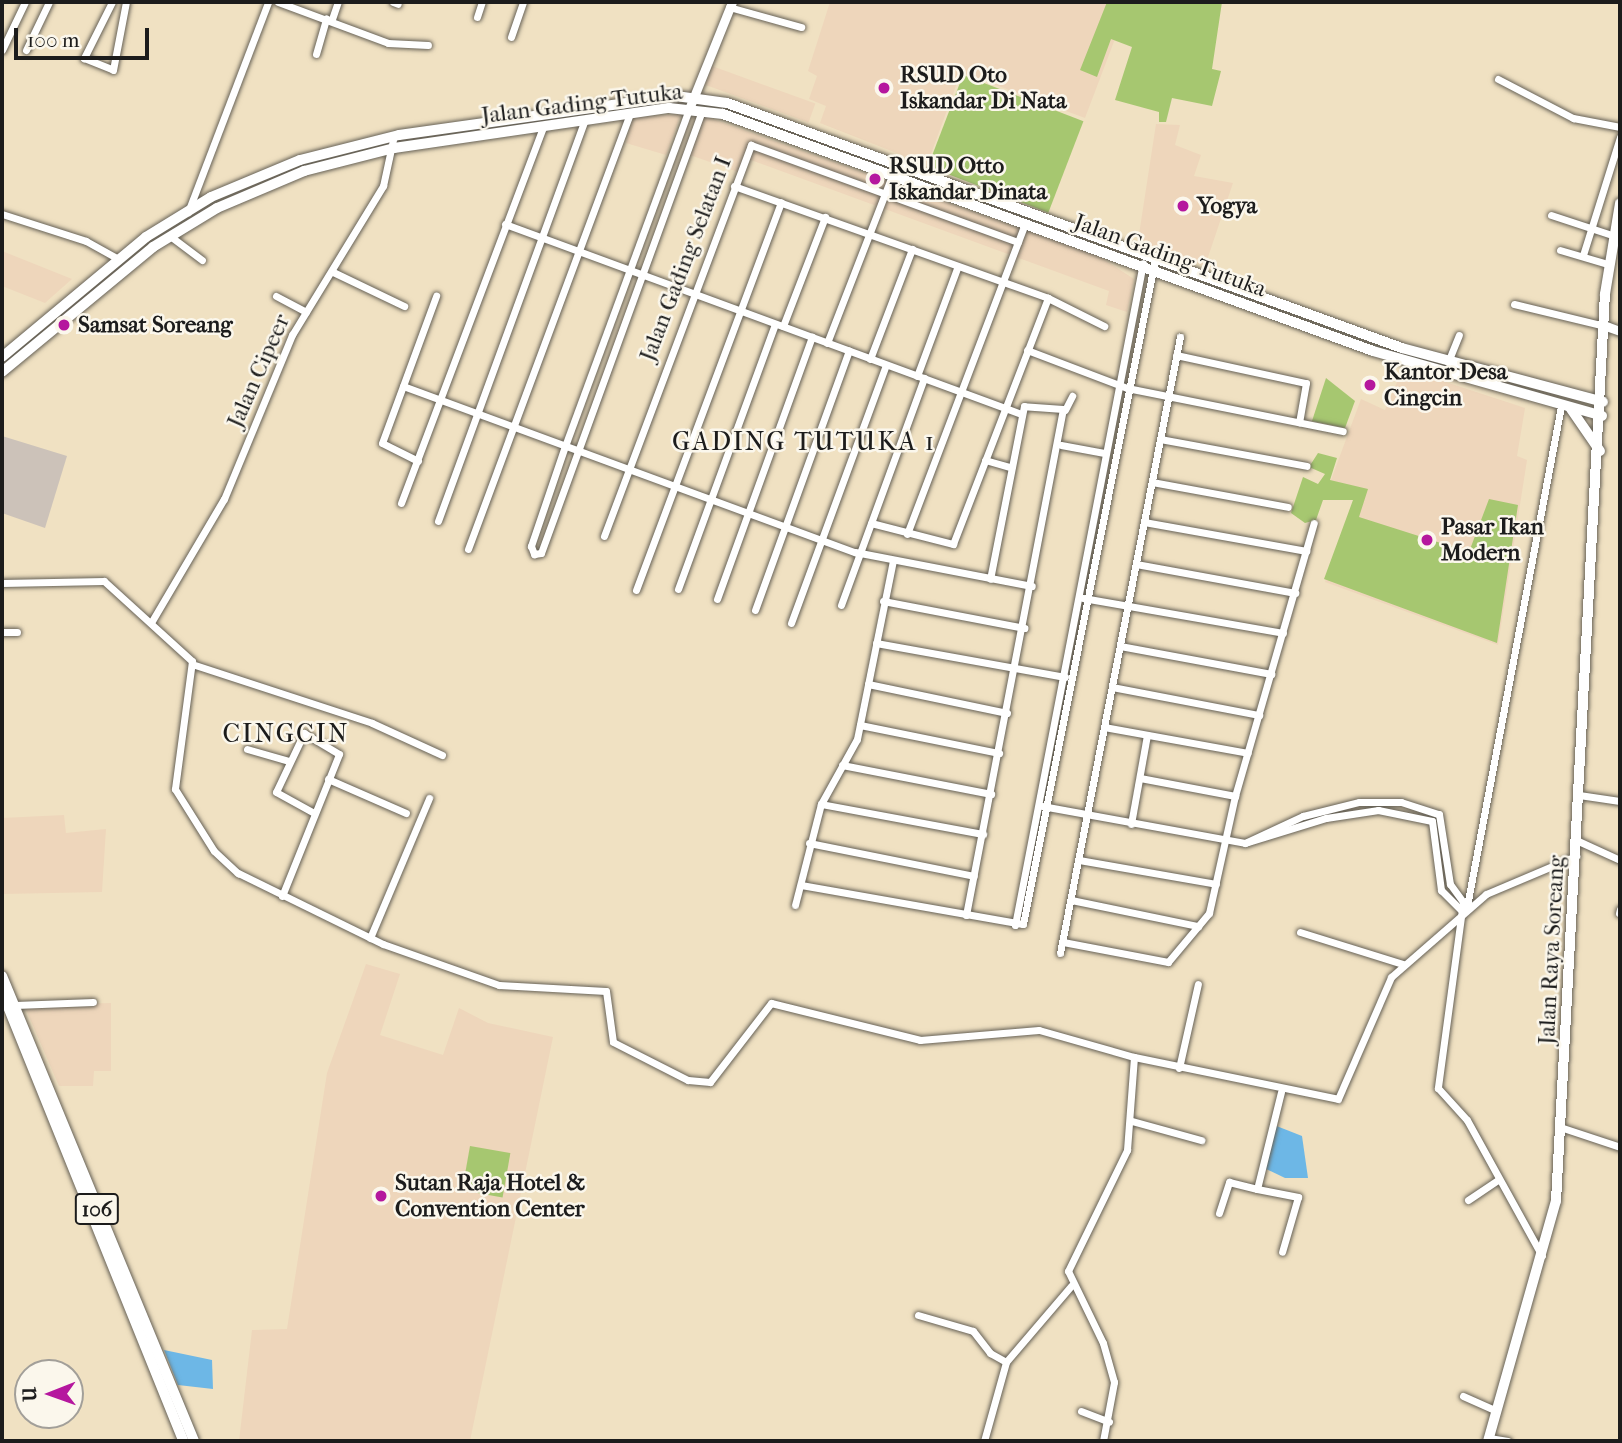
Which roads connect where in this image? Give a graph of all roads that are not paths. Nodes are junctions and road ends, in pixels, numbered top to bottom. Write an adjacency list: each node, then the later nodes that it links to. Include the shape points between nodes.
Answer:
1 (25, 2): 16 (street)
2 (49, 2): 17 (street)
3 (112, 2): 4 (street, via 84,58 113,71)
4 (126, 2)
5 (268, 2): 40 (street)
6 (278, 2): 12 (street)
7 (338, 2): 12 (street)
8 (482, 2): 11 (street)
9 (523, 2): 14 (street)
10 (731, 4): 13 (street); 20 (street)
11 (477, 17)
12 (329, 19): 15 (street, via 388,43); 18 (street)
13 (801, 27)
14 (511, 37)
15 (428, 45)
16 (2, 50)
17 (26, 50)
18 (316, 54)
19 (1498, 79): 28 (street, via 1573,118 1587,116)
20 (701, 82): 21 (street); 22 (street)
21 (691, 97): 22 (main road, Jalan Gading Tutuka); 23 (street); 29 (main road, Jalan Gading Tutuka)
22 (704, 98): 24 (street); 32 (main road, Jalan Gading Tutuka)
23 (689, 109): 24 (main road, Jalan Gading Tutuka); 25 (main road, Jalan Gading Tutuka); 36 (street)
24 (702, 110): 33 (main road, Jalan Gading Tutuka); 37 (street)
25 (630, 113): 26 (main road, Jalan Gading Tutuka); 55 (street)
26 (585, 120): 27 (main road, Jalan Gading Tutuka); 51 (street)
27 (542, 127): 31 (main road, Jalan Gading Tutuka); 46 (street)
28 (1620, 127)
29 (394, 135): 31 (street, Jalan Cipeer); 40 (main road, Jalan Gading Tutuka, via 300,160)
30 (1620, 137): 47 (street)
31 (394, 148): 44 (main road, Jalan Gading Tutuka, via 304,171); 63 (street, Jalan Cipeer, via 383,186)
32 (891, 162): 33 (main road); 59 (main road, Jalan Gading Tutuka)
33 (889, 175): 35 (street); 45 (main road, Jalan Gading Tutuka)
34 (734, 186): 35 (street, Jalan Gading Selatan I, via 753,145); 38 (street); 66 (street, Jalan Gading Selatan I)
35 (885, 193): 48 (street); 52 (street, Jalan Gading Selatan I)
36 (656, 197): 37 (street); 62 (street)
37 (669, 202): 64 (street)
38 (781, 202): 43 (street); 72 (street)
39 (1620, 204): 49 (main road, Jalan Raya Soreang)
40 (188, 212): 44 (street); 57 (main road, Jalan Gading Tutuka)
41 (2, 214): 57 (street, via 86,241)
42 (1551, 215): 47 (street)
43 (825, 217): 48 (street); 74 (street)
44 (190, 223): 50 (main road, Jalan Gading Tutuka)
45 (1025, 223): 52 (street); 59 (main road, Jalan Gading Tutuka)
46 (505, 224): 51 (street); 105 (street)
47 (1589, 228): 49 (street); 56 (street)
48 (870, 234): 53 (street); 82 (street)
49 (1612, 235): 60 (main road, Jalan Raya Soreang)
50 (170, 236): 58 (street); 83 (main road, Jalan Gading Tutuka)
51 (541, 237): 55 (street); 110 (street)
52 (1018, 242): 65 (street)
53 (912, 249): 61 (street); 89 (street)
54 (1560, 250): 56 (street)
55 (579, 251): 62 (street); 114 (street)
56 (1583, 255): 60 (street)
57 (117, 258): 81 (main road, Jalan Gading Tutuka)
58 (202, 260)
59 (1149, 262): 84 (main road, Jalan Gading Tutuka); 90 (main road, Jalan Gading Tutuka); 97 (street); 100 (street)
60 (1608, 264): 76 (main road, Jalan Raya Soreang)
61 (958, 266): 65 (street); 96 (street)
62 (629, 270): 64 (street); 93 (street)
63 (333, 272): 71 (street); 73 (street, Jalan Cipeer)
64 (642, 275): 66 (street); 95 (street)
65 (1003, 282): 69 (street); 101 (street)
66 (693, 292): 72 (street); 126 (street, Jalan Gading Selatan I)
67 (276, 296): 73 (street)
68 (436, 296): 99 (street)
69 (1048, 298): 75 (street); 85 (street)
70 (1514, 304): 76 (street)
71 (404, 306)
72 (741, 311): 74 (street); 128 (street)
73 (306, 312): 159 (street, Jalan Cipeer, via 279,361 224,499)
74 (779, 325): 79 (street); 129 (street)
75 (1104, 326)
76 (1606, 326): 77 (street); 106 (main road, Jalan Raya Soreang)
77 (1620, 331)
78 (1459, 335): 91 (street)
79 (813, 337): 82 (street); 132 (street)
80 (1180, 337): 87 (street)
81 (21, 340): 83 (main road); 88 (main road, Jalan Gading Tutuka)
82 (827, 343): 86 (street)
83 (29, 348): 94 (main road, Jalan Gading Tutuka)
84 (1402, 348): 90 (main road); 91 (main road, Jalan Gading Tutuka)
85 (1027, 350): 97 (street); 108 (street)
86 (849, 351): 89 (street); 137 (street)
87 (1176, 355): 103 (street); 113 (street, via 1303,382 1308,391)
88 (2, 357)
89 (870, 359): 92 (street)
90 (1398, 359): 104 (main road, Jalan Gading Tutuka)
91 (1448, 363): 98 (main road, Jalan Gading Tutuka)
92 (886, 365): 96 (street); 140 (street)
93 (592, 371): 95 (street); 118 (street)
94 (2, 372)
95 (606, 376): 120 (street)
96 (920, 377): 101 (street); 135 (street)
97 (1118, 384): 100 (street); 121 (street)
98 (1524, 384): 104 (main road); 106 (main road, Jalan Gading Tutuka)
99 (403, 386): 105 (street); 123 (street, via 382,444)
100 (1127, 388): 103 (street); 153 (street)
101 (961, 392): 108 (street); 138 (street)
102 (1072, 396): 109 (street)
103 (1168, 397): 113 (street); 116 (street)
104 (1521, 397): 107 (main road, Jalan Gading Tutuka)
105 (442, 400): 110 (street); 123 (street)
106 (1603, 402): 112 (main road, Jalan Raya Soreang)
107 (1566, 407): 112 (main road, Jalan Gading Tutuka); 119 (main road); 213 (street)
108 (1005, 408): 111 (street); 122 (street)
109 (1065, 410): 111 (street, via 1028,403); 117 (street)
110 (477, 414): 114 (street); 133 (street)
111 (1021, 414): 125 (street)
112 (1602, 416): 119 (main road, Jalan Raya Soreang)
113 (1299, 422): 115 (street)
114 (514, 427): 118 (street); 141 (street)
115 (1343, 431)
116 (1160, 439): 124 (street); 127 (street)
117 (1060, 445): 121 (street); 148 (street)
118 (565, 446): 120 (street); 120 (street, via 531,545 534,554 541,553)
119 (1600, 451): 187 (main road, Jalan Raya Soreang)
120 (579, 452): 126 (street)
121 (1104, 453): 152 (street)
122 (985, 460): 125 (street); 138 (street, via 953,544)
123 (418, 461): 130 (street)
124 (1307, 466)
125 (1010, 467): 146 (street)
126 (628, 470): 128 (street); 139 (street, Jalan Gading Selatan I)
127 (1152, 482): 131 (street); 134 (street)
128 (675, 487): 129 (street); 150 (street)
129 (710, 501): 132 (street); 149 (street)
130 (401, 503)
131 (1288, 507)
132 (748, 515): 137 (street); 154 (street)
133 (438, 521)
134 (1144, 522): 142 (street); 145 (street)
135 (871, 523): 138 (street); 143 (street)
136 (1314, 523): 142 (street)
137 (785, 528): 140 (street); 158 (street)
138 (907, 534)
139 (604, 536)
140 (821, 540): 143 (street); 160 (street)
141 (468, 549)
142 (1306, 551): 151 (street)
143 (860, 553): 144 (street); 156 (street)
144 (893, 561): 146 (street); 155 (street)
145 (1136, 564): 151 (street); 157 (street)
146 (990, 579): 148 (street)
147 (2, 583): 159 (street, via 104,580)
148 (1032, 586): 161 (street)
149 (678, 589)
150 (636, 590)
151 (1295, 593): 164 (street)
152 (1076, 597): 153 (street); 170 (street)
153 (1086, 598): 157 (street); 170 (street)
154 (717, 600)
155 (883, 601): 161 (street); 165 (street)
156 (841, 605)
157 (1128, 606): 164 (street); 166 (street)
158 (755, 610)
159 (152, 621): 167 (street)
160 (791, 623)
161 (1024, 628): 168 (street)
162 (2, 632): 163 (street)
163 (18, 632)
164 (1283, 633): 169 (street)
165 (876, 643): 168 (street); 171 (street)
166 (1120, 646): 169 (street); 172 (street)
167 (195, 665): 181 (street, via 372,723); 210 (street, via 174,762 179,801 220,858)
168 (1016, 668): 170 (street); 173 (street)
169 (1271, 674): 174 (street)
170 (1065, 677): 193 (street)
171 (868, 684): 173 (street); 175 (street)
172 (1112, 687): 174 (street); 176 (street)
173 (1007, 713): 179 (street)
174 (1259, 715): 180 (street)
175 (860, 725): 179 (street); 183 (street)
176 (1104, 727): 177 (street); 197 (street)
177 (1147, 735): 180 (street); 184 (street)
178 (247, 749): 182 (street)
179 (999, 753): 186 (street)
180 (1248, 753): 188 (street)
181 (442, 755)
182 (289, 761): 185 (street, via 304,733 334,745 339,754); 195 (street, via 277,794)
183 (842, 765): 186 (street); 192 (street)
184 (1140, 778): 188 (street); 198 (street)
185 (328, 779): 195 (street); 196 (street)
186 (991, 793): 199 (street)
187 (1579, 795): 191 (street); 200 (main road, Jalan Raya Soreang)
188 (1235, 796): 201 (street)
189 (429, 798): 217 (street)
190 (1374, 801): 194 (street); 203 (street, via 1303,816); 213 (street, via 1439,814 1450,884)
191 (1620, 801)
192 (821, 804): 199 (street); 202 (street)
193 (1040, 806): 197 (street); 214 (street, via 1023,924)
194 (1378, 810): 203 (street, via 1326,818); 213 (street, via 1433,821 1441,890)
195 (314, 813): 210 (street)
196 (406, 813)
197 (1087, 815): 198 (street); 205 (street)
198 (1131, 824): 201 (street)
199 (983, 834): 207 (street)
200 (1576, 840): 204 (main road, Jalan Raya Soreang); 206 (street)
201 (1223, 841): 203 (street); 208 (street)
202 (809, 843): 207 (street); 209 (street)
203 (1245, 843)
204 (1576, 856): 213 (street); 230 (main road, Jalan Raya Soreang)
205 (1079, 859): 208 (street); 211 (street)
206 (1620, 860)
207 (974, 876): 214 (street)
208 (1216, 884): 215 (street)
209 (801, 885): 212 (street); 214 (street)
210 (282, 896): 217 (street)
211 (1071, 900): 215 (street); 218 (street)
212 (795, 905)
213 (1464, 909): 220 (street); 233 (street, via 1438,1088 1453,1099)
214 (966, 915)
215 (1198, 926): 218 (street, via 1166,962)
216 (1300, 932): 220 (street)
217 (370, 938): 226 (street, via 499,985 606,991 616,1045 701,1083 710,1082 771,1003 920,1040 1039,1030)
218 (1063, 942): 219 (street)
219 (1060, 953)
220 (1403, 964): 228 (street, via 1388,981 1340,1098)
221 (2, 976): 225 (main road, 106)
222 (1198, 984): 227 (street)
223 (2, 992): 247 (main road, 106)
224 (93, 1002): 225 (street)
225 (15, 1006): 248 (main road, 106)
226 (1134, 1057): 227 (street); 229 (street)
227 (1179, 1068): 228 (street)
228 (1281, 1092): 234 (street)
229 (1132, 1121): 231 (street); 239 (street, via 1123,1163 1069,1267)
230 (1563, 1128): 232 (street); 238 (main road, Jalan Raya Soreang)
231 (1201, 1140)
232 (1620, 1147)
233 (1499, 1179): 235 (street); 238 (street)
234 (1257, 1189): 236 (street, via 1229,1182); 237 (street, via 1298,1197)
235 (1468, 1200)
236 (1219, 1213)
237 (1282, 1252)
238 (1543, 1256): 244 (main road, Jalan Raya Soreang)
239 (1071, 1286): 241 (street); 245 (street, via 1103,1342 1114,1382)
240 (918, 1315): 241 (street, via 973,1331 989,1353)
241 (1006, 1362): 249 (street)
242 (1463, 1396): 244 (street)
243 (1081, 1411): 245 (street)
244 (1497, 1411): 246 (main road, Jalan Raya Soreang)
245 (1109, 1422): 250 (street)
246 (1488, 1439): 251 (street)
247 (183, 1441)
248 (194, 1441)
249 (984, 1441)
250 (1103, 1441)
251 (1508, 1441)

